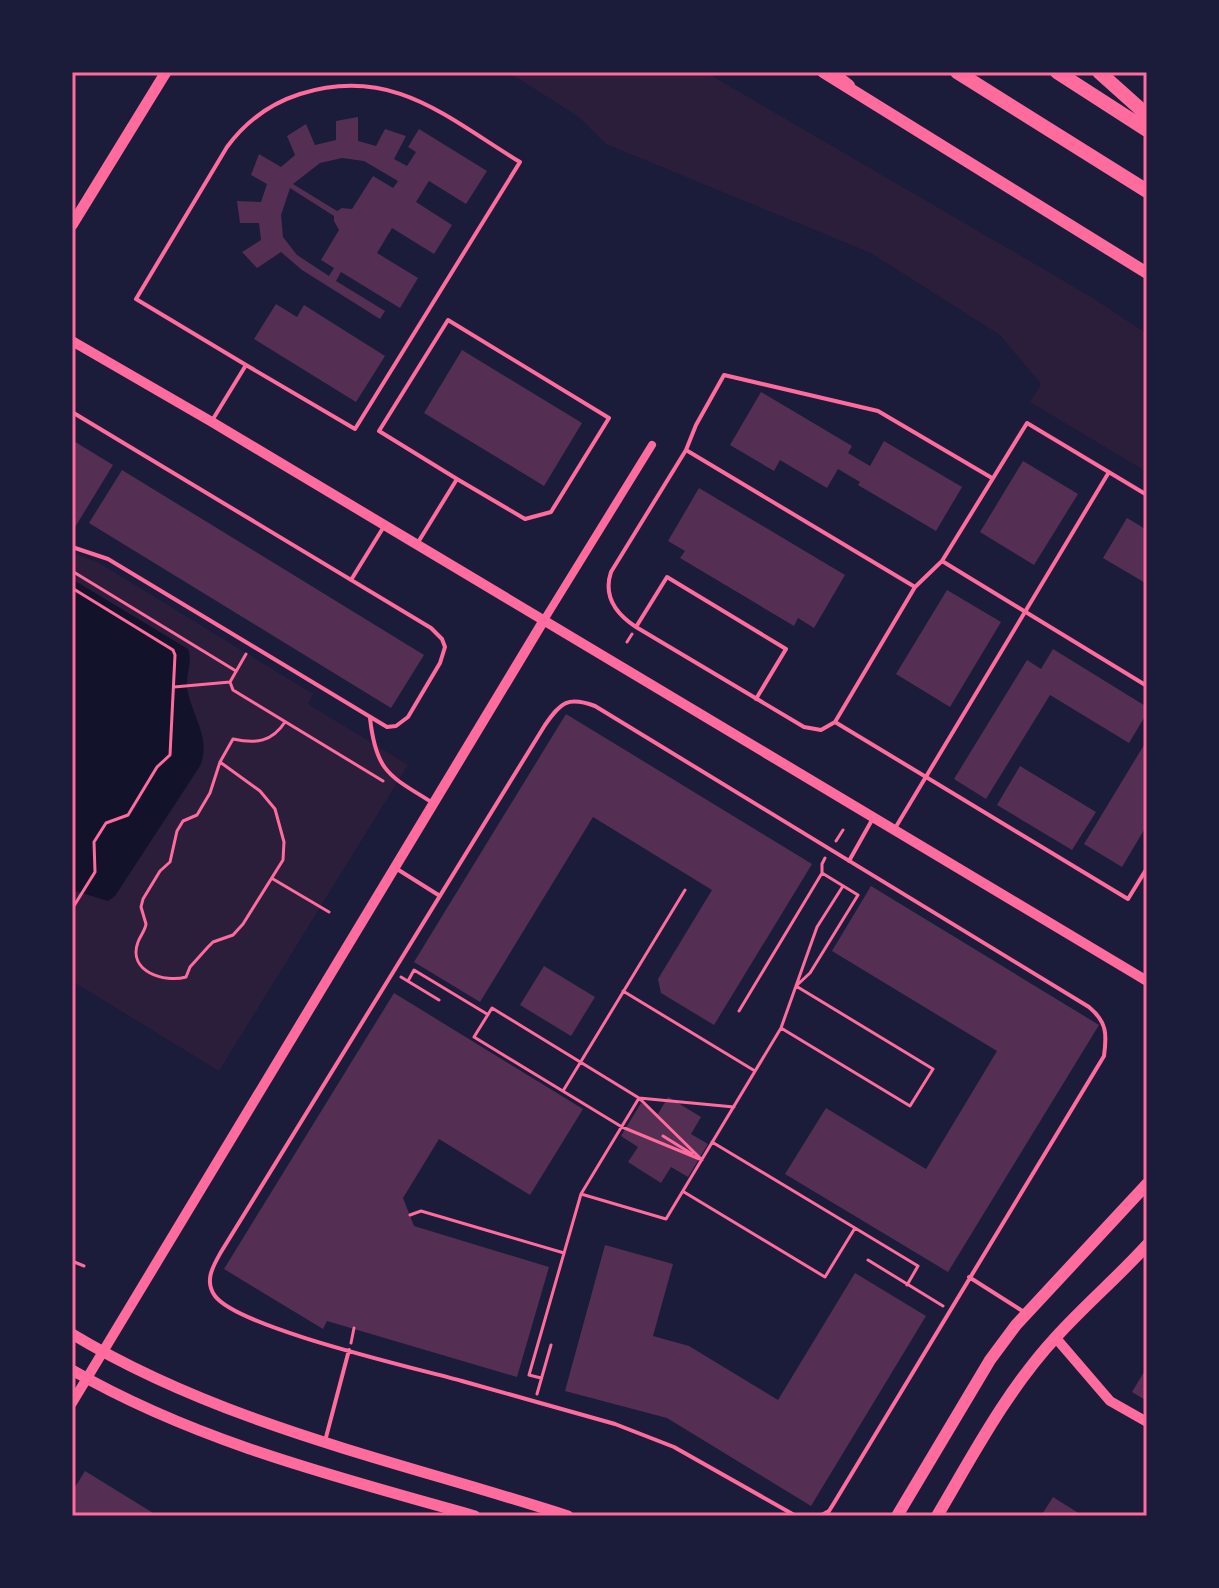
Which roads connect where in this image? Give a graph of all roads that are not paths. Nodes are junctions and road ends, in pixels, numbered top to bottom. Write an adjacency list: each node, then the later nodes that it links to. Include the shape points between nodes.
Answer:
1 (166, 72): 11 (main road)
2 (823, 72): 7 (main road)
3 (830, 72): 7 (highway)
4 (957, 72): 10 (highway)
5 (1057, 72): 9 (highway)
6 (1099, 72): 8 (highway)
7 (848, 86): 12 (main road)
8 (1147, 115)
9 (1147, 130)
10 (1147, 191)
11 (72, 225)
12 (1147, 273)
13 (72, 341): 16 (street)
14 (246, 365): 14 (lane, via 355,429 520,162 413,96 391,89 327,87 254,116 227,147 136,299); 16 (lane)
15 (72, 412): 27 (lane)
16 (212, 422): 23 (street)
17 (652, 445): 30 (street)
18 (686, 450): 20 (lane, via 724,375 878,411); 28 (lane); 31 (lane, via 608,582 614,607)
19 (1109, 472): 20 (lane, via 1027,423); 22 (lane); 29 (lane)
20 (992, 478): 26 (lane)
21 (457, 479): 21 (lane, via 379,431 448,320 609,418 551,512 525,519); 24 (lane)
22 (1147, 495)
23 (384, 525): 24 (street); 27 (lane)
24 (417, 544): 30 (street)
25 (72, 547): 34 (lane, via 108,559)
26 (942, 561): 28 (lane); 29 (lane)
27 (351, 580): 34 (lane, via 431,628 445,647 403,722 387,727)
28 (915, 587): 35 (lane)
29 (1025, 612): 32 (lane); 36 (lane)
30 (544, 620): 37 (street); 38 (street)
31 (636, 627): 33 (lane); 33 (lane, via 667,577 786,649)
32 (1147, 686)
33 (756, 699): 35 (lane, via 811,730)
34 (370, 718): 37 (lane, via 385,771)
35 (835, 722): 36 (lane)
36 (926, 777): 39 (lane); 42 (lane, via 1128,899)
37 (433, 803): 41 (street)
38 (873, 818): 39 (street); 40 (lane)
39 (894, 830): 44 (street)
40 (849, 861): 43 (lane, via 595,706 572,700 554,712); 47 (lane, via 1089,1007 1105,1024 1104,1056)
41 (395, 868): 43 (lane); 52 (street)
42 (1147, 868)
43 (441, 896): 51 (lane, via 210,1275 213,1294 232,1310)
44 (1147, 981)
45 (1147, 1184): 48 (main road)
46 (1147, 1245): 50 (main road)
47 (969, 1277): 48 (lane); 61 (lane, via 834,1503)
48 (1027, 1314): 62 (main road, via 990,1360)
49 (72, 1334): 52 (main road)
50 (1055, 1337): 56 (street, via 1110,1401); 63 (main road, via 998,1414)
51 (349, 1350): 57 (lane); 60 (lane, via 655,1438)
52 (103, 1352): 54 (street); 57 (main road, via 198,1399)
53 (72, 1370): 54 (main road)
54 (87, 1379): 55 (street); 58 (main road, via 231,1443)
55 (72, 1403)
56 (1147, 1422)
57 (324, 1444): 59 (main road)
58 (475, 1516)
59 (568, 1516)
60 (796, 1516)
61 (820, 1516)
62 (897, 1516)
63 (937, 1516)

